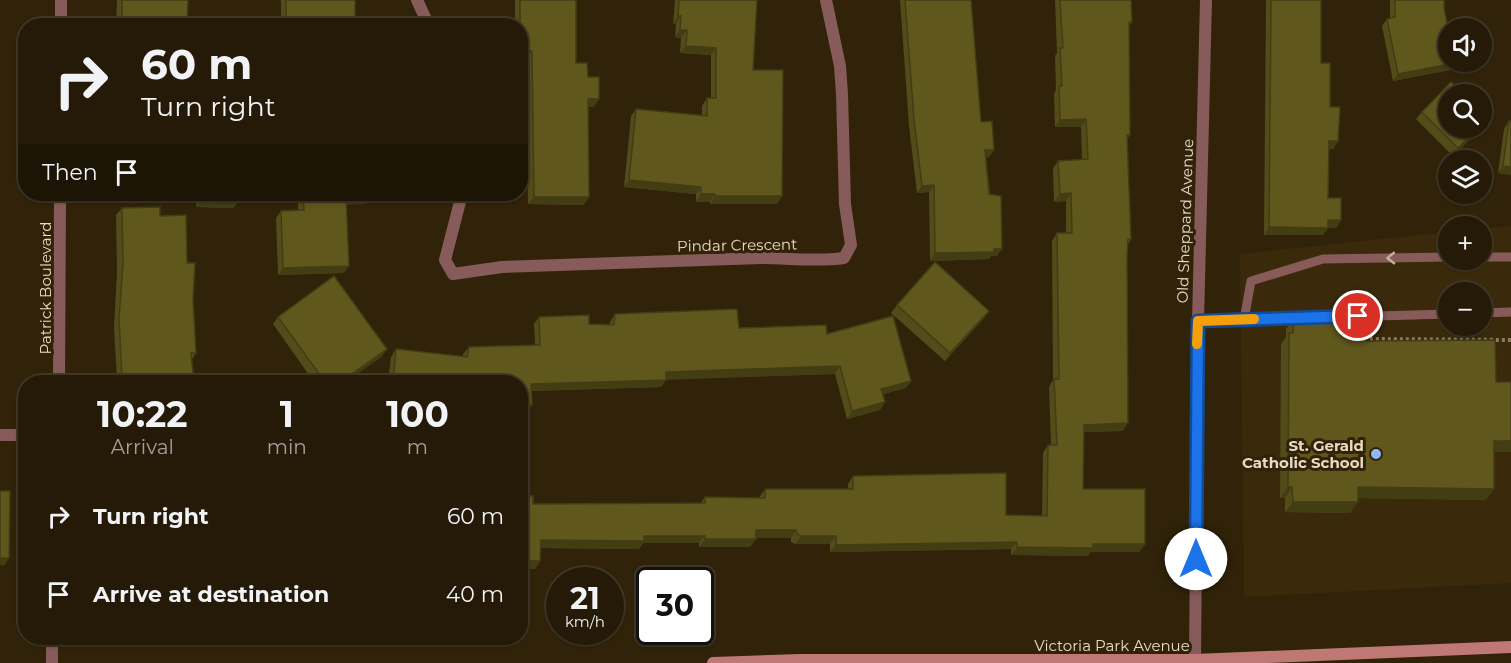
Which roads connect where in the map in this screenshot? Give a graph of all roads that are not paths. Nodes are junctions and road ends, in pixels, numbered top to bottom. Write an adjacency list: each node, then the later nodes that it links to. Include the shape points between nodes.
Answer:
1 (61, 0): 5 (street)
2 (417, 0): 6 (street)
3 (826, 0): 8 (street, Pindar Crescent, via 843,94 845,204 851,245 844,258 819,262 773,258 502,267 453,274 445,260)
4 (1206, 0): 16 (street, Old Sheppard Avenue)
5 (61, 18)
6 (425, 18)
7 (60, 201): 17 (street, Patrick Boulevard)
8 (460, 201)
9 (1438, 257): 15 (lane, one-way to 15, via 1323,259 1251,281)
10 (1492, 257): 11 (lane)
11 (1511, 257)
12 (1511, 312): 13 (lane)
13 (1492, 313)
14 (1438, 314): 15 (lane)
15 (1244, 320): 16 (lane)
16 (1198, 321): 23 (street, Old Sheppard Avenue)
17 (59, 375)
18 (0, 435): 19 (street)
19 (18, 435)
20 (52, 645): 24 (street)
21 (1511, 647): 23 (main road, Victoria Park Avenue)
22 (799, 661): 23 (main road, Victoria Park Avenue); 26 (main road, Victoria Park Avenue)
23 (1195, 661)
24 (52, 663)
25 (713, 663): 26 (main road, Victoria Park Avenue)
26 (729, 663)

